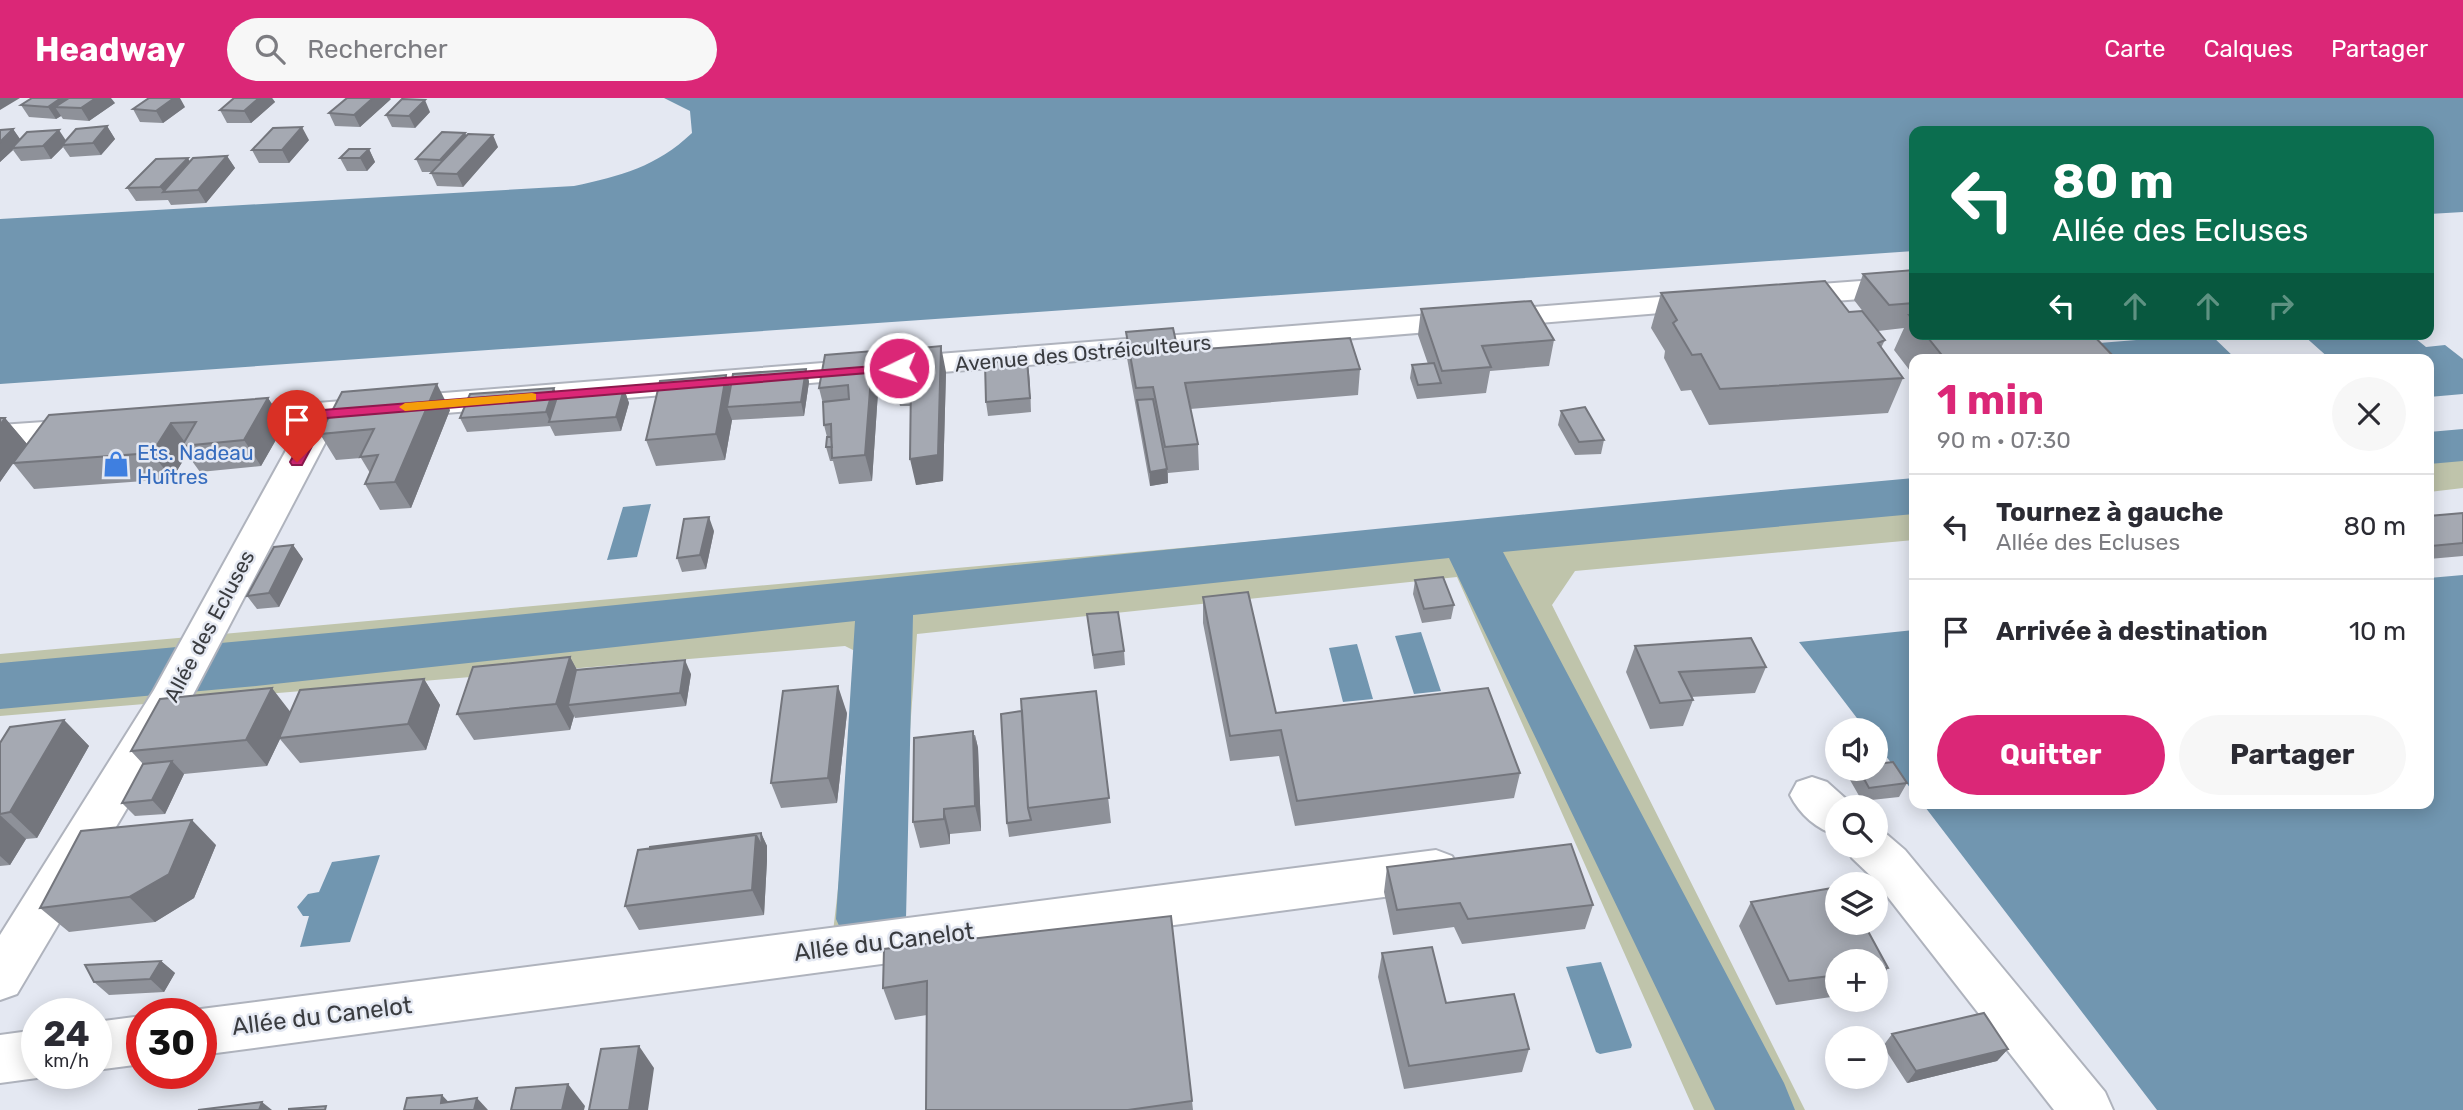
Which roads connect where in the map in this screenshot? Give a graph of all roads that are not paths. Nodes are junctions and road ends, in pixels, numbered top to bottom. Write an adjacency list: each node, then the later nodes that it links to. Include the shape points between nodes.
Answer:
1 (1909, 286): 2 (street, Avenue des Ostréiculteurs)
2 (323, 414): 3 (street, Avenue des Ostréiculteurs); 8 (street, Allée des Ecluses, via 169,701)
3 (202, 422)
4 (121, 427): 5 (street)
5 (0, 436)
6 (1882, 858): 12 (street)
7 (1484, 864): 9 (street, Allée du Canelot)
8 (0, 978)
9 (217, 1030)
10 (21, 1056): 11 (street)
11 (0, 1059)
12 (2087, 1110)

